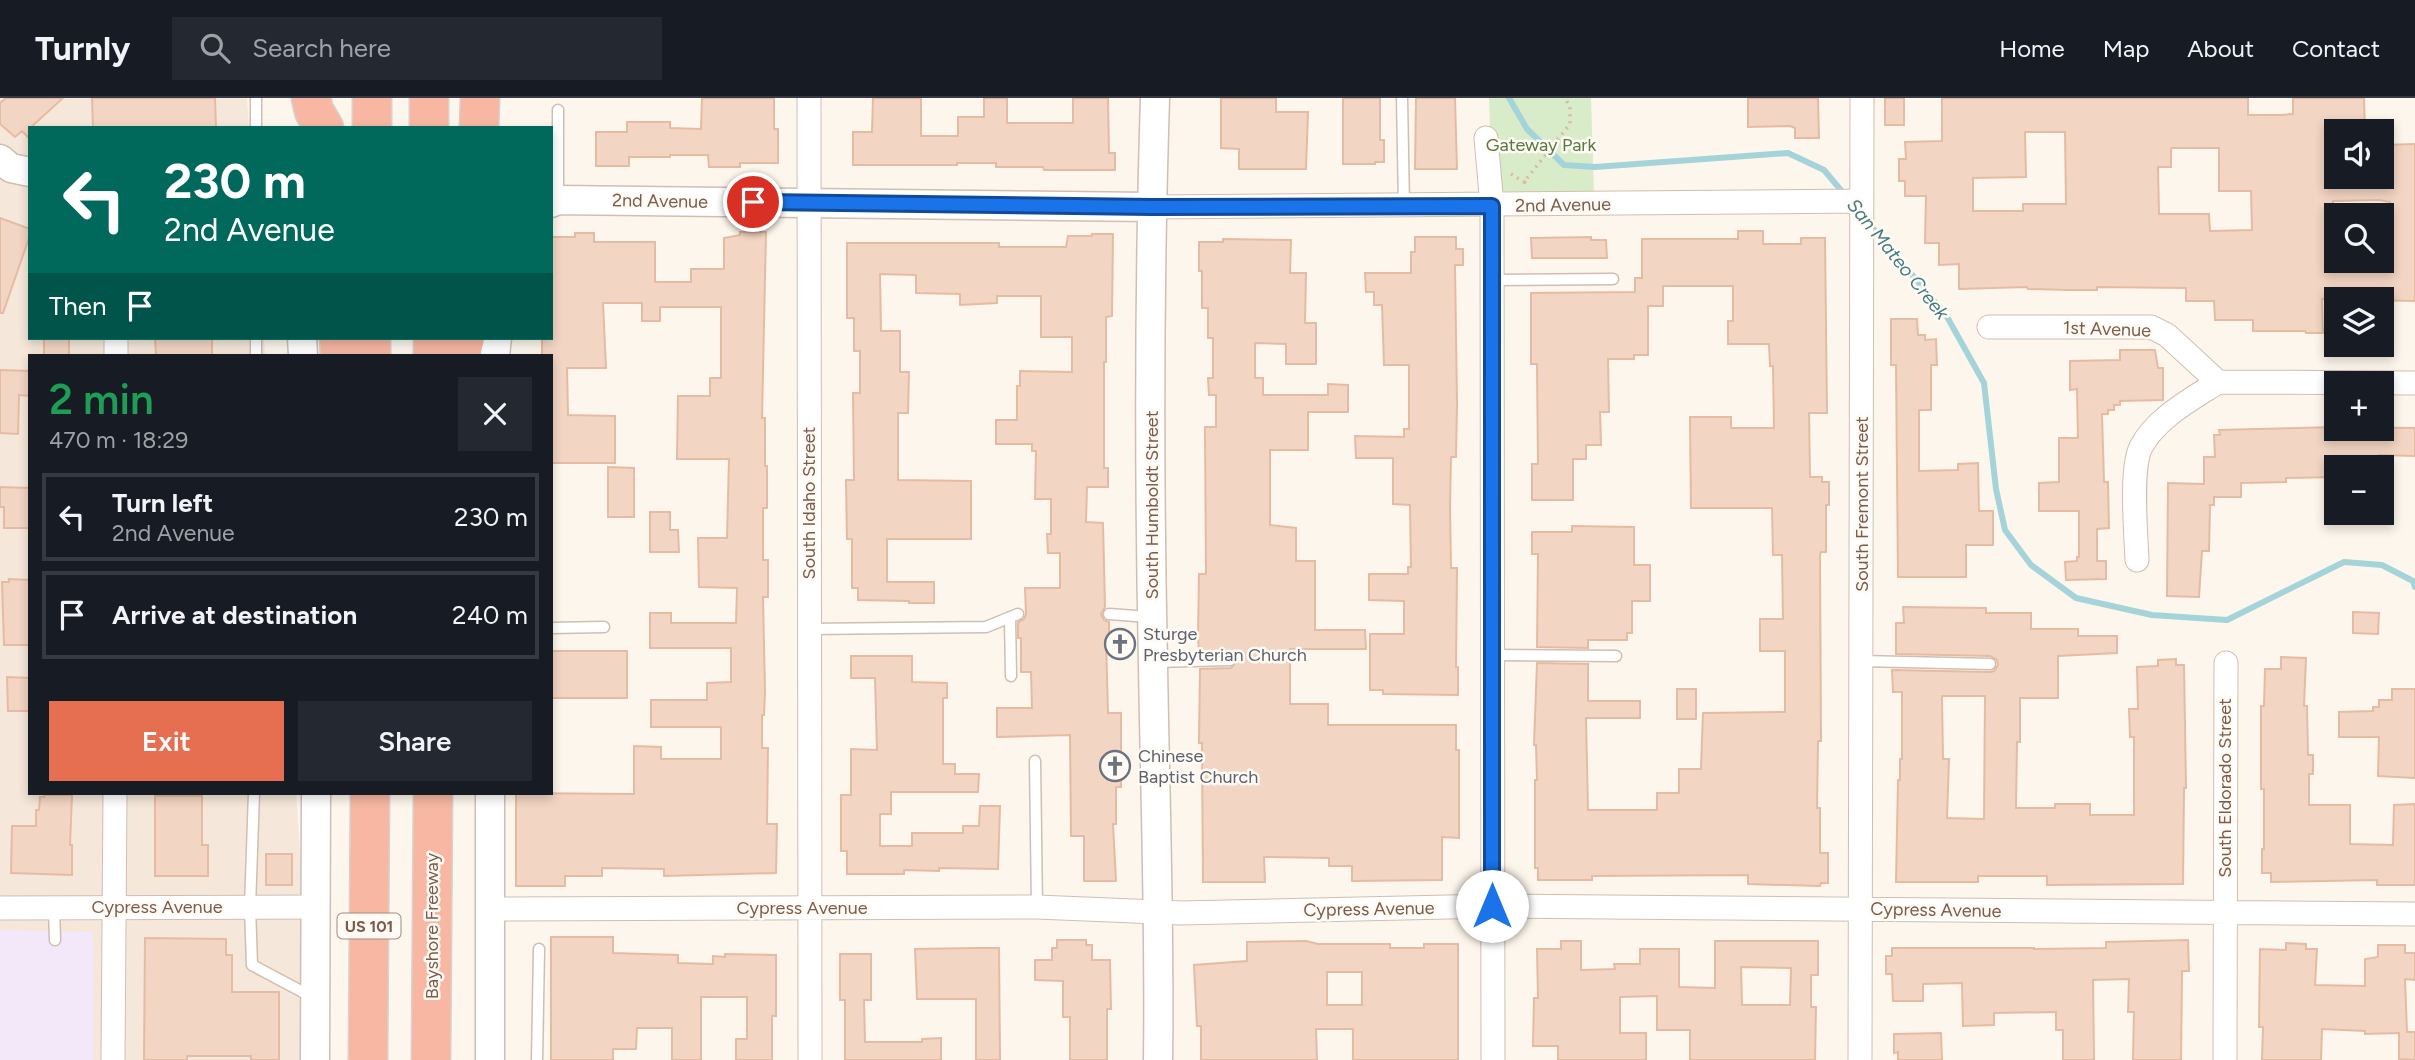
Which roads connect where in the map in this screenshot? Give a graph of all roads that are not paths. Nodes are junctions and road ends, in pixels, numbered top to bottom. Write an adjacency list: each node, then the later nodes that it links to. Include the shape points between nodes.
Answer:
1 (256, 98): 10 (lane)
2 (372, 98): 11 (highway)
3 (429, 98): 12 (highway)
4 (480, 98): 13 (highway)
5 (809, 98): 19 (street, South Idaho Street)
6 (1154, 98): 22 (street, South Humboldt Street)
7 (1402, 98): 20 (lane)
8 (1862, 98): 17 (street, South Fremont Street)
9 (558, 110): 18 (lane)
10 (256, 126)
11 (372, 126)
12 (429, 126)
13 (479, 126)
14 (1486, 138): 21 (street)
15 (0, 159): 16 (street, via 11,168)
16 (28, 172)
17 (1862, 191): 21 (street, 2nd Avenue, via 1827,202); 37 (street, South Fremont Street)
18 (555, 202): 19 (street, 2nd Avenue)
19 (809, 202): 22 (street, 2nd Avenue); 33 (street, South Idaho Street)
20 (1404, 206): 21 (street, 2nd Avenue); 22 (street, 2nd Avenue)
21 (1492, 206): 24 (street)
22 (1152, 207): 30 (street, South Humboldt Street)
23 (1613, 279): 24 (lane)
24 (1492, 280): 34 (street)
25 (1989, 327): 26 (street, 1st Avenue, via 2151,327 2167,335)
26 (2218, 382): 27 (street); 28 (street, via 2161,423 2139,449)
27 (2415, 383)
28 (2137, 560)
29 (1109, 614): 30 (lane)
30 (1152, 617): 38 (street, South Humboldt Street)
31 (604, 627): 32 (lane)
32 (553, 628)
33 (810, 629): 41 (lane, via 986,627 1014,616); 56 (street, South Idaho Street)
34 (1492, 655): 35 (lane); 49 (street)
35 (1616, 656)
36 (1230, 660): 38 (lane)
37 (1861, 661): 40 (lane); 58 (street, South Fremont Street)
38 (1153, 662): 59 (street, South Humboldt Street)
39 (2226, 663): 60 (street, South Eldorado Street)
40 (1990, 664)
41 (1011, 676)
42 (1035, 761): 52 (lane)
43 (115, 795): 55 (street)
44 (254, 795): 50 (lane)
45 (316, 795): 51 (street)
46 (370, 795): 67 (highway, US 101)
47 (433, 795): 68 (highway, Bayshore Freeway)
48 (490, 795): 57 (street)
49 (1492, 906): 58 (street, Cypress Avenue); 59 (street, Cypress Avenue); 73 (street)
50 (250, 907): 51 (street, Cypress Avenue); 55 (street, Cypress Avenue); 64 (lane, via 252,965)
51 (315, 907): 64 (street)
52 (1037, 907): 56 (street, Cypress Avenue); 59 (street, Cypress Avenue)
53 (0, 908): 54 (street, Cypress Avenue)
54 (54, 908): 55 (street, Cypress Avenue); 62 (lane)
55 (114, 908): 65 (street)
56 (810, 908): 57 (street, Cypress Avenue); 71 (street, South Idaho Street)
57 (491, 909): 69 (street)
58 (1862, 909): 60 (street, Cypress Avenue); 74 (street, South Fremont Street)
59 (1158, 913): 72 (street, South Humboldt Street)
60 (2225, 914): 61 (street, Cypress Avenue); 75 (street, South Eldorado Street)
61 (2415, 914)
62 (55, 940)
63 (539, 949): 70 (lane)
64 (315, 999): 66 (street)
65 (113, 1060)
66 (315, 1060)
67 (368, 1060)
68 (432, 1060)
69 (490, 1060)
70 (537, 1060)
71 (810, 1060)
72 (1158, 1060)
73 (1493, 1060)
74 (1860, 1060)
75 (2225, 1060)

